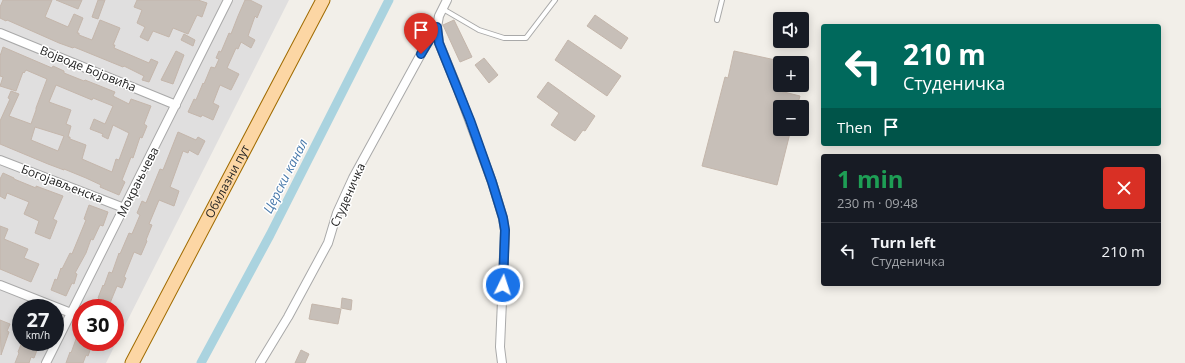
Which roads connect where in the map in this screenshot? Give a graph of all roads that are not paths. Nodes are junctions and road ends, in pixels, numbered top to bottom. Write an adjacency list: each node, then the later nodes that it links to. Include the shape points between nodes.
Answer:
1 (322, 0): 16 (main road, Обилазни пут)
2 (446, 0): 6 (street, Студеничка)
3 (555, 0): 6 (lane, via 526,38 504,38 479,30)
4 (722, 0): 7 (lane)
5 (226, 1): 10 (street, Мокрањчева)
6 (443, 9): 8 (street, Студеничка)
7 (717, 20)
8 (437, 27): 17 (street, Студеничка, via 354,178 337,213 328,243); 18 (street, via 439,43 470,120 503,218 505,249 500,347)
9 (0, 33): 10 (street, Војводе Бојовића)
10 (176, 105): 12 (street, Мокрањчева)
11 (0, 160): 12 (street, Богојављенска)
12 (124, 208): 14 (street, Мокрањчева)
13 (0, 285): 14 (street)
14 (71, 313): 15 (street, Мокрањчева)
15 (46, 363)
16 (132, 363)
17 (260, 363)
18 (502, 363)

